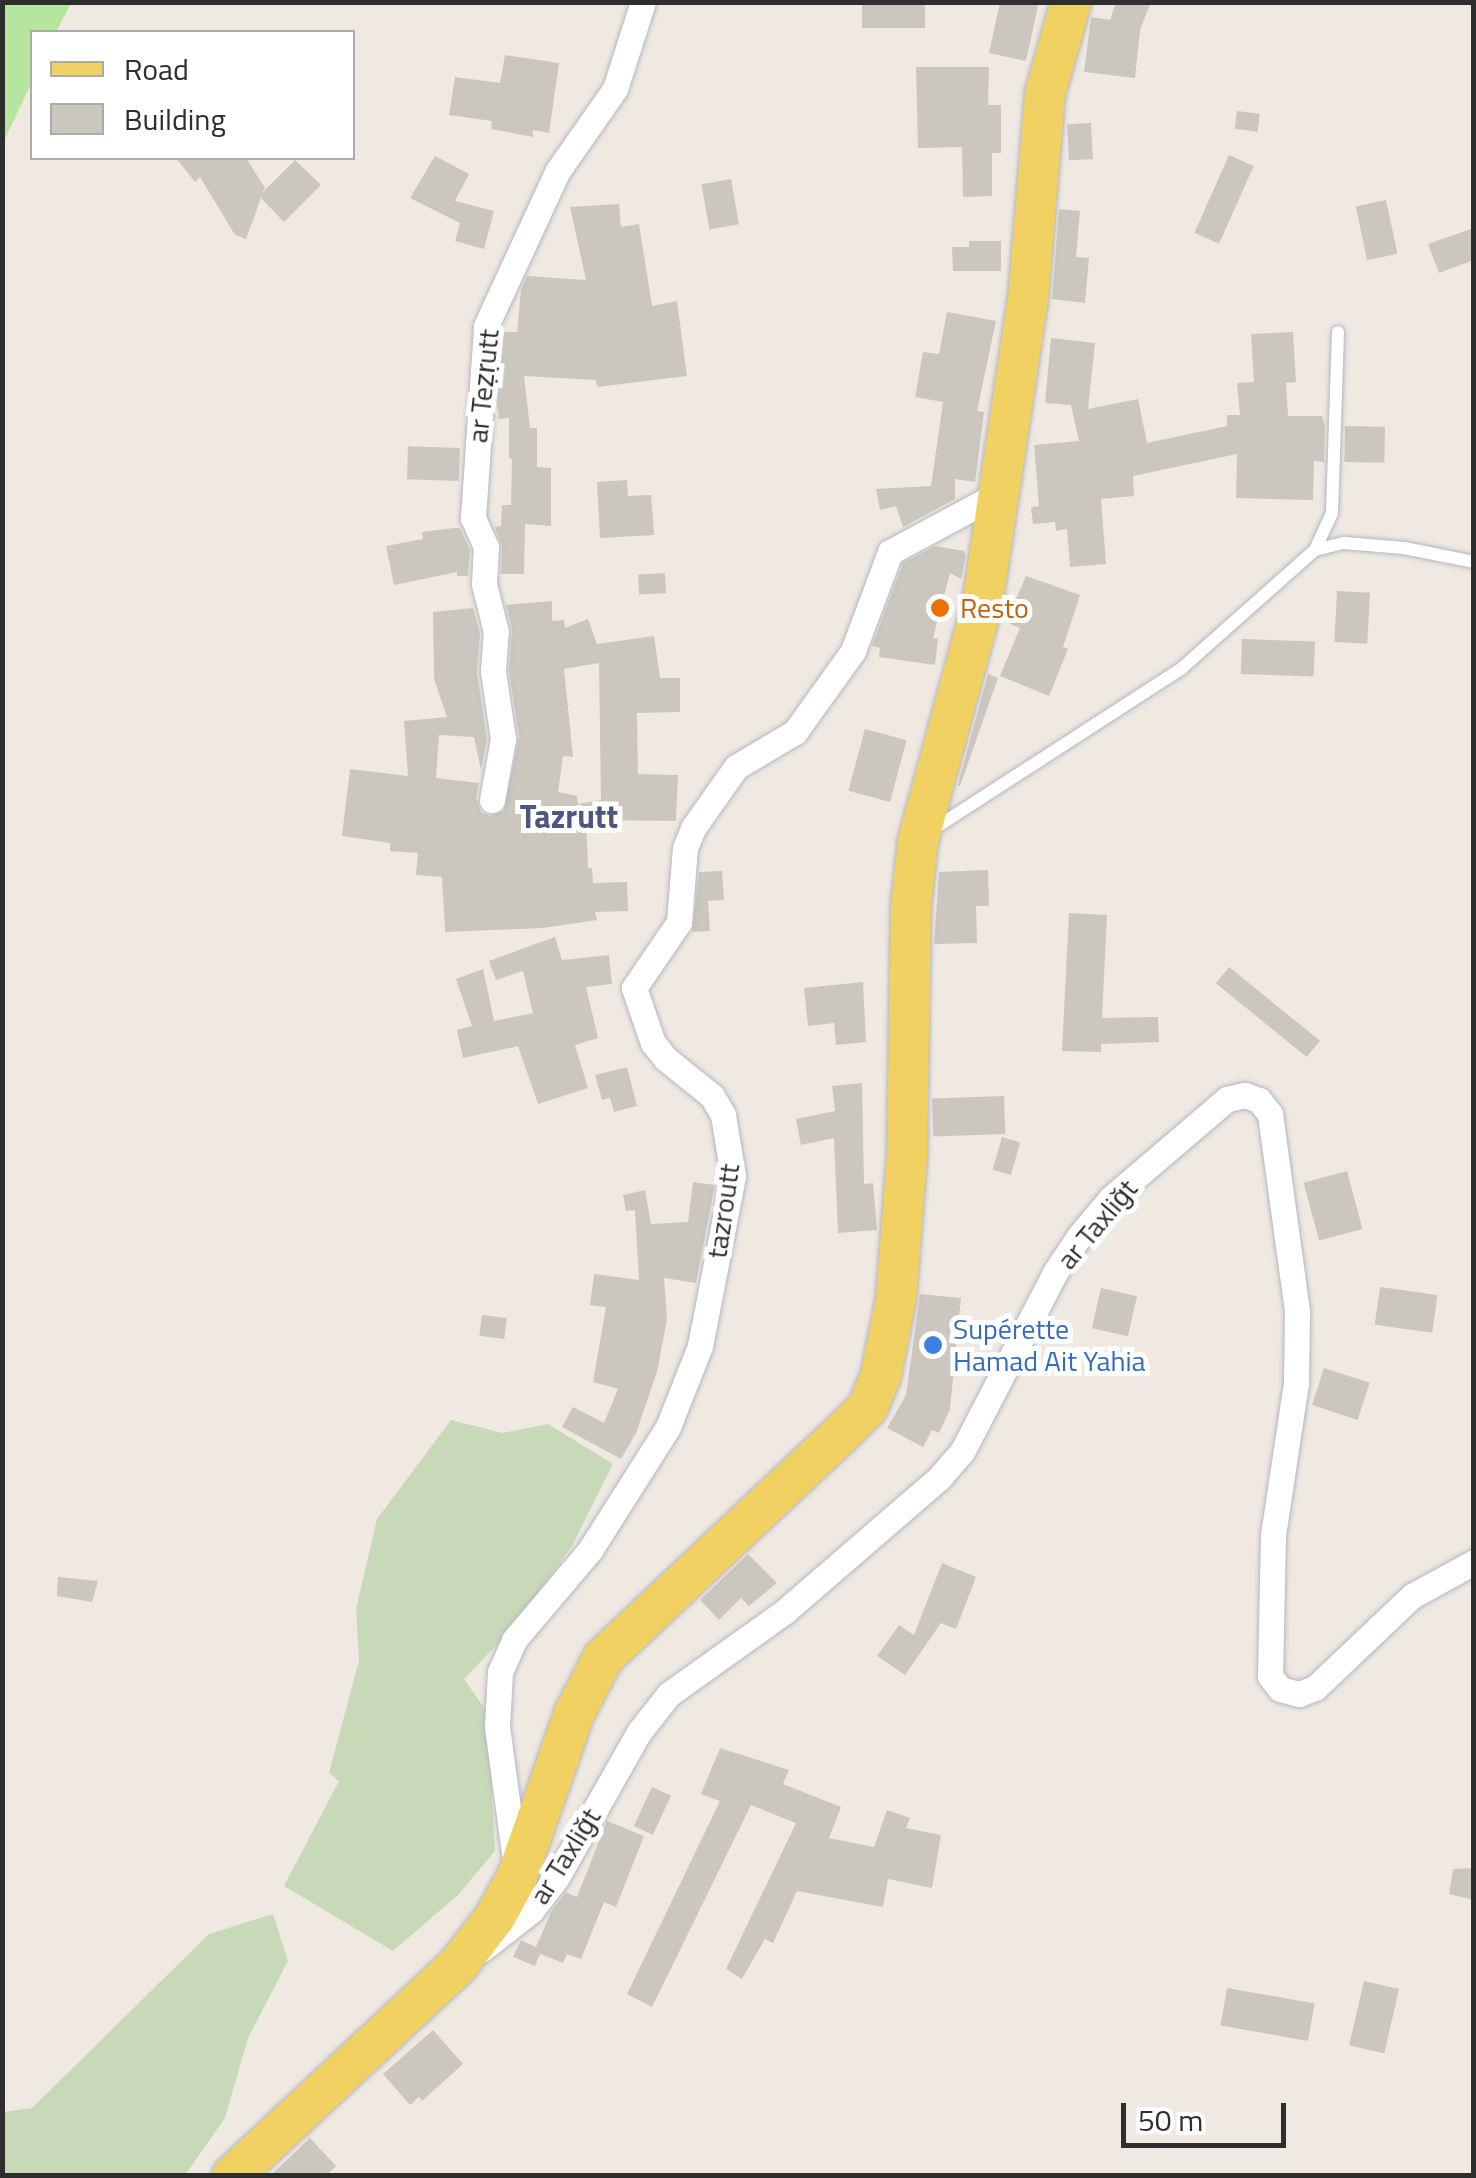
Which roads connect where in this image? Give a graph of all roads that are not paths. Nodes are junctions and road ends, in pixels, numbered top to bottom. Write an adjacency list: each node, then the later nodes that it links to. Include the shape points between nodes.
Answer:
1 (643, 2): 7 (street, ar Teẓṛutt, via 615,89 557,172 486,326 473,518 486,546 484,584 496,632 493,671 503,738)
2 (1072, 2): 4 (main road, via 1045,94 1028,300)
3 (1338, 332): 5 (lane, via 1332,513)
4 (1002, 492): 8 (main road, via 982,606); 10 (street, tazroutt, via 890,552 859,640 842,667 795,732 736,767 693,828 679,922 634,988 653,1043 712,1096 733,1176 700,1346 668,1426 590,1550 514,1640 500,1672 498,1726)
5 (1315, 550): 6 (lane, via 1344,543); 8 (lane, via 1182,668)
6 (1474, 562)
7 (492, 800)
8 (918, 841): 10 (main road, via 907,1156 896,1299 882,1375 868,1407 846,1430 603,1658 574,1714)
9 (1474, 1562): 11 (street, ar Taxliǧt, via 1412,1596 1315,1688 1298,1694 1280,1689 1270,1676 1273,1535 1296,1384 1297,1312 1270,1114 1259,1100 1228,1099 1112,1198 1080,1235 950,1465 784,1612 669,1694 639,1732 531,1912)
10 (517, 1876): 11 (main road)
11 (458, 1965): 12 (main road)
12 (232, 2176)

